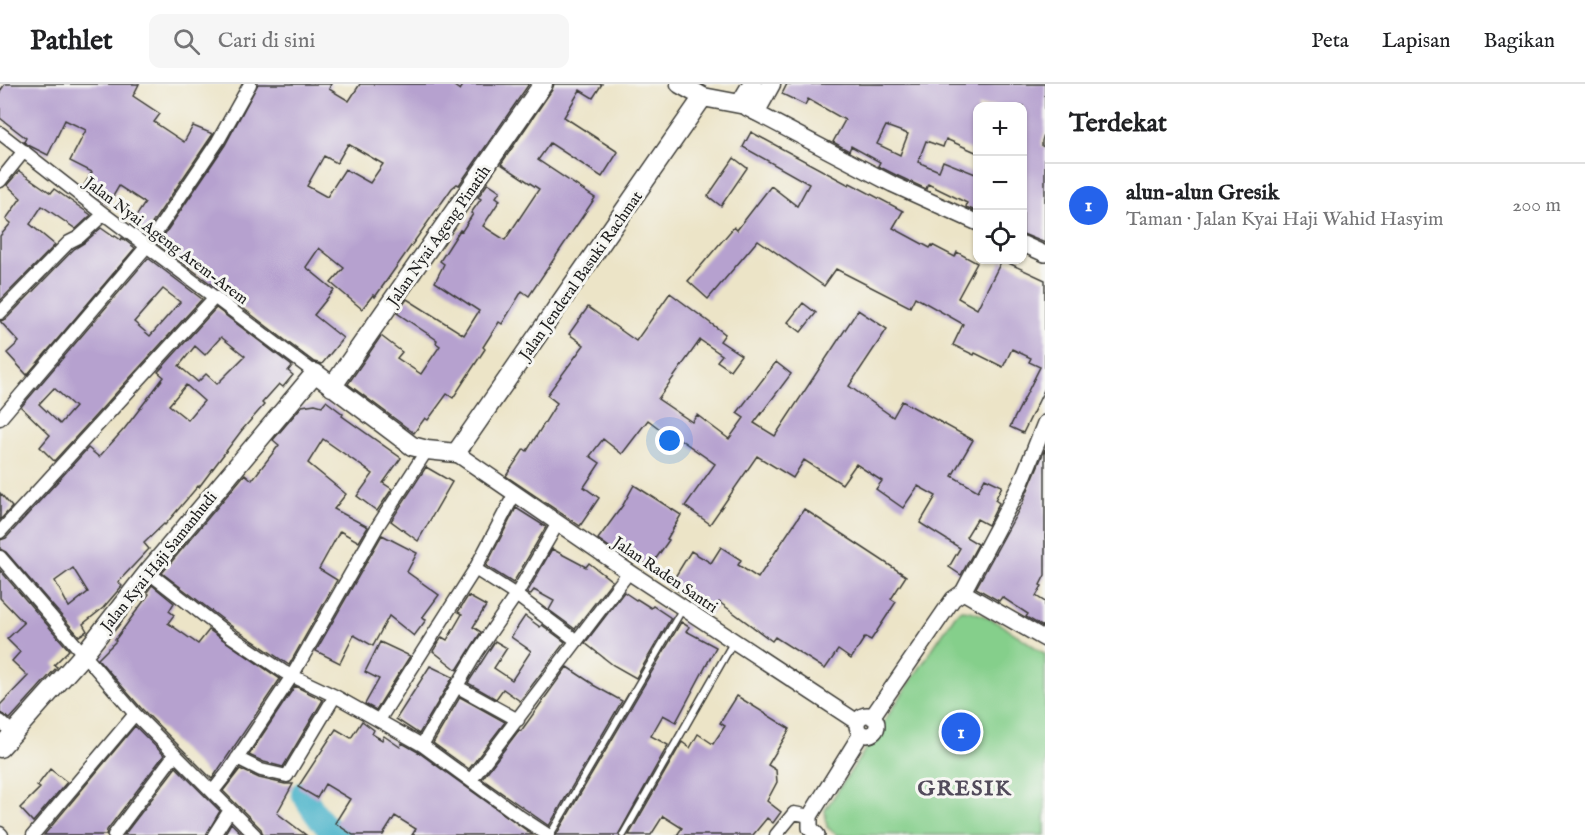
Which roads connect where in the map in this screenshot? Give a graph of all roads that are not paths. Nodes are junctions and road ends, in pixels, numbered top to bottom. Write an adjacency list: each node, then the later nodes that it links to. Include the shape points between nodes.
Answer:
1 (250, 84): 13 (street, via 218,141)
2 (543, 84): 19 (main road, Jalan Nyai Ageng Pinatih)
3 (680, 84): 6 (main road)
4 (752, 84): 7 (main road)
5 (771, 84): 7 (main road)
6 (703, 97): 7 (main road); 23 (main road, Jalan Jenderal Basuki Rachmat)
7 (748, 108): 12 (street, via 892,184)
8 (0, 133): 9 (street, Jalan Nyai Ageng Arem-Arem)
9 (24, 151): 10 (street); 11 (street, Jalan Nyai Ageng Arem-Arem)
10 (0, 181)
11 (104, 214): 13 (street, Jalan Nyai Ageng Arem-Arem); 17 (street, via 69,242)
12 (973, 221)
13 (147, 246): 16 (street, Jalan Nyai Ageng Arem-Arem); 20 (street)
14 (1027, 246): 15 (street)
15 (1045, 254)
16 (215, 297): 18 (street, Jalan Nyai Ageng Arem-Arem); 26 (street)
17 (0, 313)
18 (315, 373): 19 (main road); 29 (main road, Jalan Kyai Haji Samanhudi)
19 (332, 387): 22 (main road, via 412,446)
20 (0, 419)
21 (1045, 423): 31 (street, via 1021,483)
22 (427, 450): 23 (main road); 38 (street, via 379,524)
23 (456, 453): 24 (street, Jalan Raden Santri)
24 (515, 493): 25 (street, Jalan Raden Santri); 28 (street)
25 (558, 522): 30 (street, Jalan Raden Santri); 32 (street)
26 (0, 532)
27 (0, 557): 37 (street)
28 (475, 570): 32 (street); 42 (street)
29 (148, 572): 37 (main road, Jalan Kyai Haji Samanhudi); 38 (street, via 229,635)
30 (629, 572): 33 (street, Jalan Raden Santri); 35 (street)
31 (963, 592): 34 (street); 45 (street, via 953,599 873,717 864,716)
32 (516, 595): 35 (street); 39 (street)
33 (683, 608): 36 (street, Jalan Raden Santri); 58 (lane)
34 (1045, 639)
35 (577, 641): 43 (street)
36 (734, 641): 45 (street, Jalan Raden Santri); 59 (lane)
37 (83, 655): 41 (street); 44 (main road, Jalan Kyai Haji Samanhudi)
38 (292, 676): 40 (street); 49 (street)
39 (458, 687): 43 (street); 46 (street)
40 (335, 696): 42 (street); 49 (street, via 287,776 261,770)
41 (135, 714): 48 (street); 54 (street)
42 (379, 720): 46 (street)
43 (518, 720): 50 (street)
44 (6, 727): 47 (main road, Jalan Kyai Haji Samanhudi)
45 (859, 728): 53 (street)
46 (422, 745): 50 (street)
47 (0, 748)
48 (175, 754): 51 (street); 55 (street)
49 (237, 758): 51 (street)
50 (471, 780): 58 (street)
51 (213, 790): 52 (street)
52 (230, 810): 56 (street); 57 (street)
53 (810, 816): 60 (street, via 794,813); 61 (street, via 810,828)
54 (33, 835)
55 (114, 835)
56 (214, 835)
57 (255, 835)
58 (549, 835)
59 (623, 835)
60 (776, 835)
61 (817, 835)

